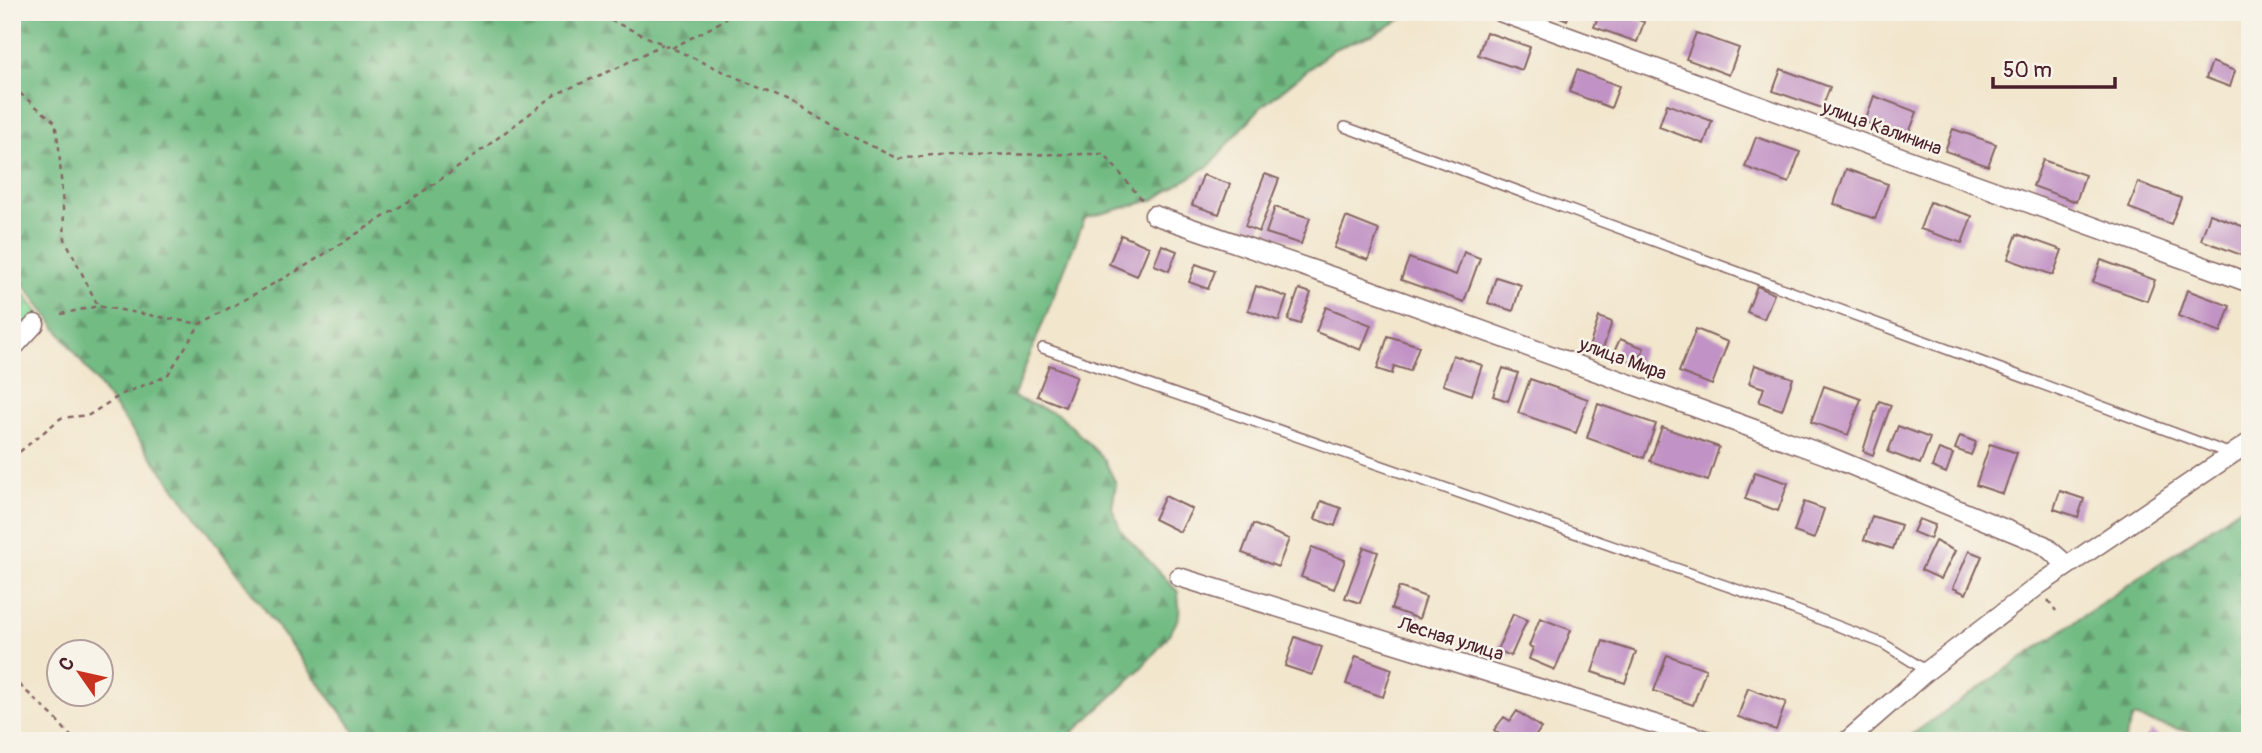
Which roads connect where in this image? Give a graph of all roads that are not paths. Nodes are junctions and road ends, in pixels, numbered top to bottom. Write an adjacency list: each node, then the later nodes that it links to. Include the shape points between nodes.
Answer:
1 (1500, 12): 4 (street, улица Калинина)
2 (1345, 127): 9 (lane)
3 (1154, 215): 10 (street, улица Мира, via 1826,455 2044,545)
4 (2250, 283)
5 (35, 324): 7 (street)
6 (1043, 348): 12 (lane, via 1793,609 1882,643)
7 (12, 349)
8 (2250, 442): 9 (street)
9 (2232, 455): 10 (street)
10 (2067, 565): 12 (street)
11 (1179, 577): 13 (street, Лесная улица)
12 (1927, 671): 14 (street)
13 (1710, 741)
14 (1847, 741)

